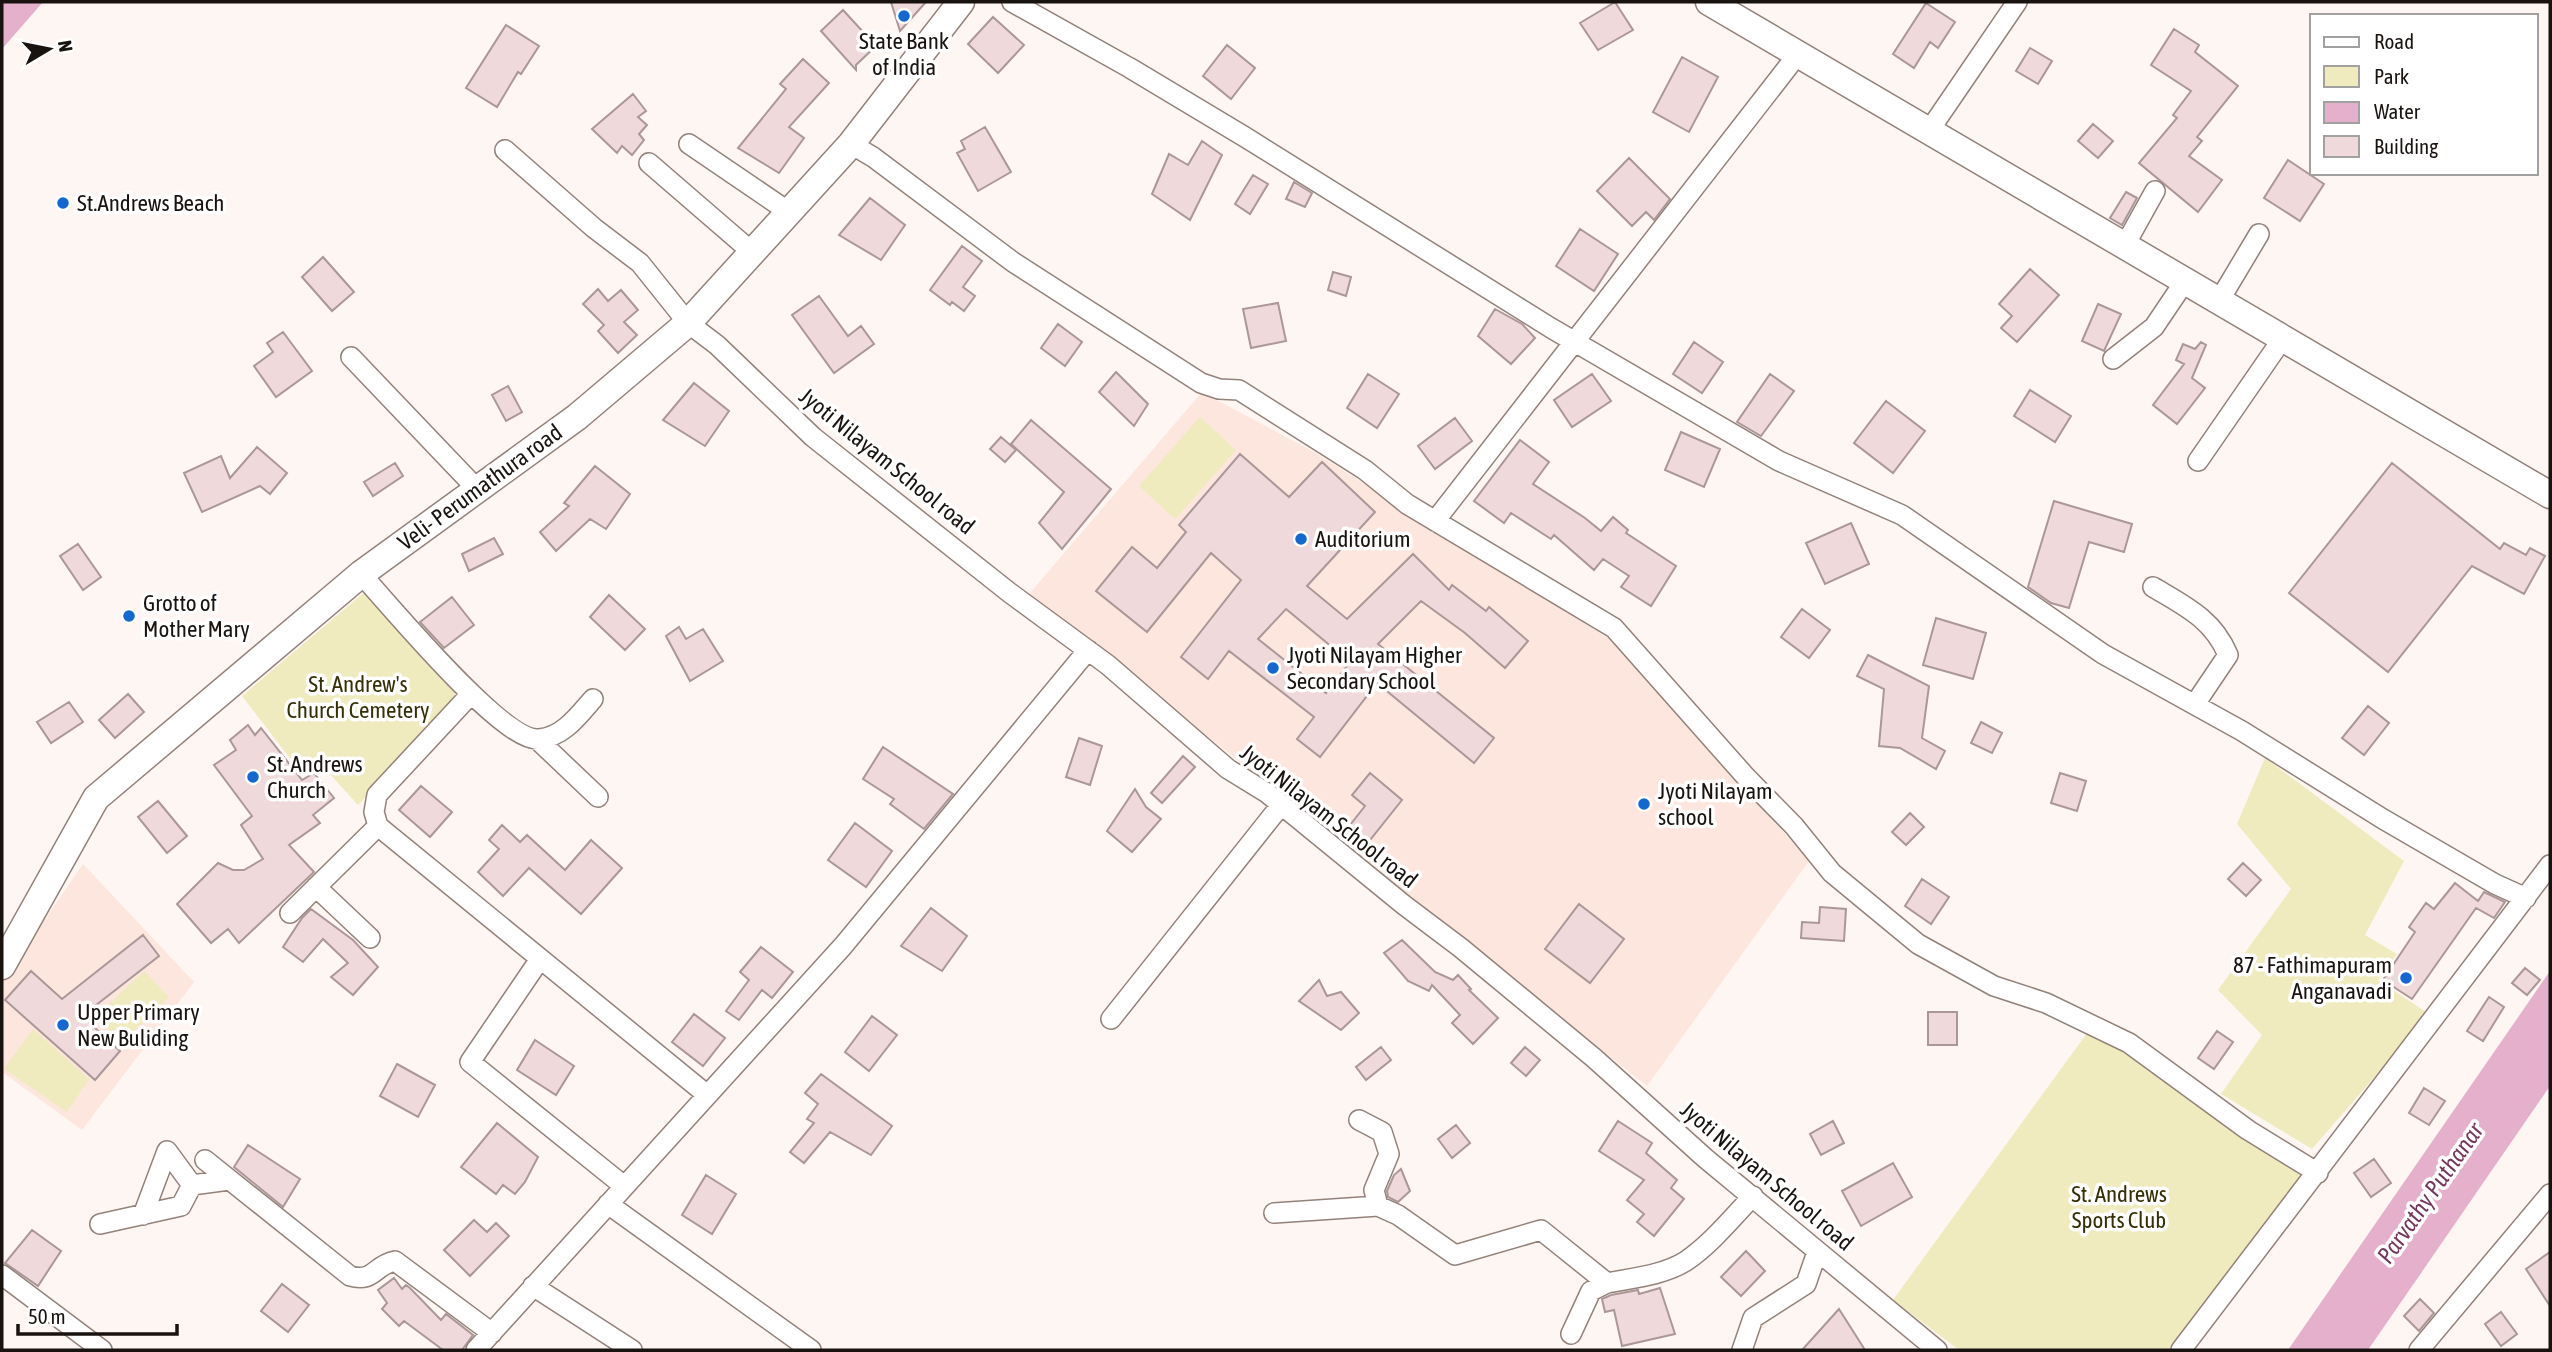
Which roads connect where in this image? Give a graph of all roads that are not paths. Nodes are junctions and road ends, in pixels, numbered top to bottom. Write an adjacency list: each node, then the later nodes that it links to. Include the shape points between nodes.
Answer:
1 (961, 2): 8 (main road, Veli- Perumathura road)
2 (1012, 2): 20 (street, via 1245,137)
3 (2017, 2): 6 (street)
4 (1714, 3): 5 (main road)
5 (1798, 54): 6 (main road); 20 (street)
6 (1928, 130): 14 (main road)
7 (689, 144): 12 (street)
8 (851, 144): 12 (main road, Veli- Perumathura road); 26 (street, via 1013,262 1201,383 1239,390 1365,470)
9 (505, 150): 18 (street, Jyoti Nilayam School road, via 640,263)
10 (649, 163): 15 (street)
11 (2155, 191): 14 (street)
12 (789, 212): 15 (main road, Veli- Perumathura road)
13 (2259, 234): 17 (street)
14 (2124, 245): 16 (main road)
15 (752, 253): 18 (main road, Veli- Perumathura road)
16 (2185, 281): 17 (main road); 22 (street, via 2154,327)
17 (2219, 300): 19 (main road)
18 (688, 323): 24 (main road, Veli- Perumathura road, via 577,417); 29 (street, Jyoti Nilayam School road, via 813,437)
19 (2283, 338): 23 (street); 25 (main road)
20 (1576, 342): 26 (street); 32 (street, via 1779,461 1902,514 2103,654)
21 (351, 357): 24 (street)
22 (2113, 359)
23 (2198, 461)
24 (477, 489): 27 (main road, Veli- Perumathura road)
25 (2550, 495)
26 (1435, 521): 48 (street, via 1614,628 1832,873 1918,944 1993,986 2046,1003 2129,1043 2248,1130)
27 (361, 574): 30 (street); 43 (main road, Veli- Perumathura road, via 96,799)
28 (2153, 587): 32 (street, via 2203,617 2228,655)
29 (1088, 650): 35 (street, Jyoti Nilayam School road, via 1228,769); 45 (street, via 843,946)
30 (471, 694): 33 (street, via 520,735); 36 (street, via 377,795 374,812)
31 (593, 699): 33 (street, via 563,731)
32 (2195, 704): 39 (street, via 2383,819)
33 (538, 740): 34 (street)
34 (598, 797)
35 (1281, 805): 44 (street); 53 (street, Jyoti Nilayam School road, via 1594,1058)
36 (379, 826): 38 (street); 42 (street)
37 (2550, 865): 39 (street)
38 (316, 887): 40 (street); 41 (street)
39 (2526, 898): 48 (street)
40 (290, 913)
41 (370, 938)
42 (540, 959): 45 (street); 51 (street, via 470,1062)
43 (2, 965)
44 (1111, 1019)
45 (706, 1094): 51 (street)
46 (1359, 1120): 55 (street, via 1382,1132 1389,1154 1374,1190)
47 (205, 1160): 49 (street)
48 (2318, 1173): 71 (street)
49 (229, 1180): 50 (street); 63 (street, via 350,1276 368,1278 396,1261)
50 (192, 1185): 57 (street, via 181,1206); 57 (street, via 167,1151)
51 (624, 1186): 54 (street)
52 (2550, 1194): 72 (street)
53 (1753, 1196): 59 (street, Jyoti Nilayam School road); 61 (street, via 1685,1262)
54 (608, 1204): 62 (street); 68 (street)
55 (1378, 1206): 56 (street); 61 (street, via 1455,1255 1541,1230)
56 (1274, 1213)
57 (143, 1215): 58 (street)
58 (100, 1224)
59 (1817, 1252): 69 (street, via 1806,1284 1753,1318); 70 (street, Jyoti Nilayam School road)
60 (2, 1275): 65 (street)
61 (1607, 1283): 64 (street, via 1591,1290)
62 (533, 1286): 63 (street); 67 (street)
63 (492, 1333): 66 (street)
64 (1571, 1334)
65 (102, 1350)
66 (476, 1350)
67 (632, 1350)
68 (811, 1350)
69 (1742, 1350)
70 (1937, 1350)
71 (2181, 1350)
72 (2419, 1350)

